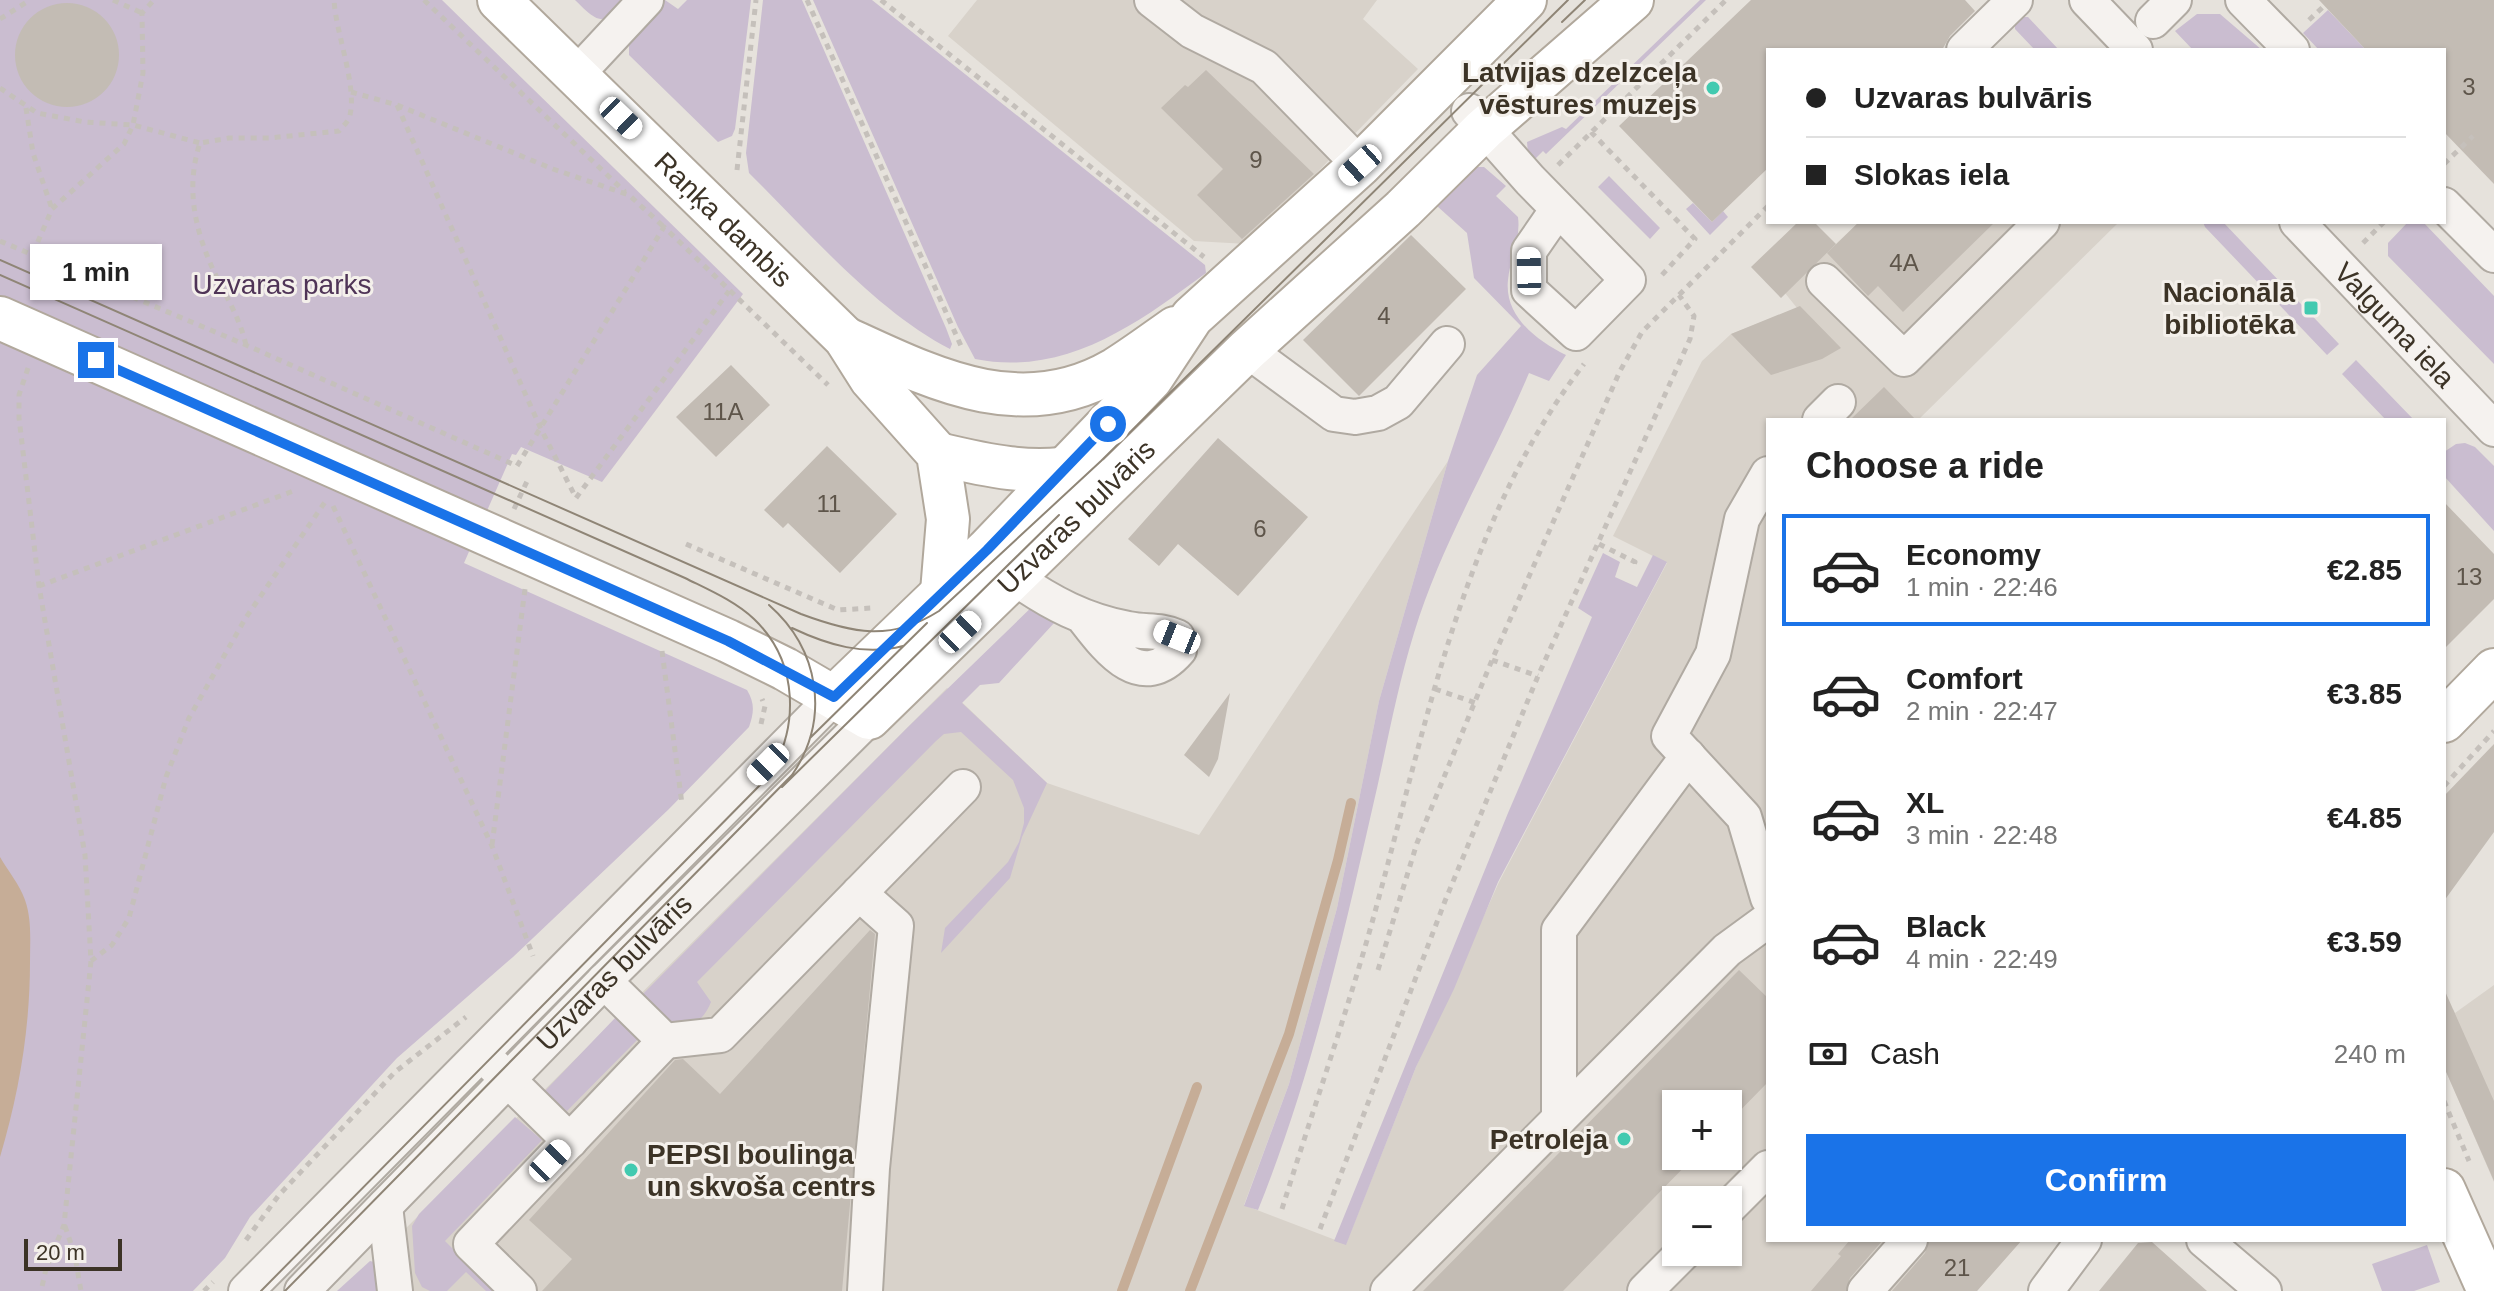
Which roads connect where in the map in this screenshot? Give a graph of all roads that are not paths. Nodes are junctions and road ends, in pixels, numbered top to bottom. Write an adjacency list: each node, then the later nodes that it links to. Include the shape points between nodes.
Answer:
1 (499, 0): 12 (main road, Raņķa dambis)
2 (646, 0): 12 (street)
3 (1152, 0): 14 (street, via 1192,31 1264,67)
4 (1525, 0): 14 (main road, Uzvaras bulvāris)
5 (1632, 0): 13 (main road, Uzvaras bulvāris)
6 (2015, 0): 9 (street)
7 (2087, 0): 10 (street)
8 (2243, 0): 11 (street)
9 (1966, 48)
10 (2133, 48)
11 (2290, 48)
12 (576, 75): 23 (main road, Raņķa dambis)
13 (1477, 120): 16 (street); 25 (main road, Uzvaras bulvāris, via 1403,209)
14 (1360, 165): 21 (main road, Uzvaras bulvāris)
15 (2446, 207): 19 (street)
16 (1558, 209)
17 (2040, 224): 20 (street, via 1904,359)
18 (2299, 224): 26 (street, Valguma iela)
19 (2494, 255)
20 (1824, 281)
21 (1192, 317): 23 (main road, Raņķa dambis, via 1113,371 1067,389 1020,395 983,392 914,370); 29 (main road, Uzvaras bulvāris, via 1151,379)
22 (0, 318): 35 (main road, via 728,641)
23 (845, 338): 27 (main road, Raņķa dambis, via 871,379)
24 (1447, 344): 25 (street, via 1398,402 1355,417 1334,414)
25 (1247, 350): 28 (main road, Uzvaras bulvāris)
26 (2494, 429)
27 (938, 454): 29 (main road, via 989,466); 32 (main road, via 948,519)
28 (1140, 454): 29 (main road); 31 (main road, Uzvaras bulvāris)
29 (1064, 470): 32 (main road, Uzvaras bulvāris)
30 (1766, 476): 37 (street, via 1742,519 1713,654 1669,736)
31 (1015, 578): 33 (street); 35 (main road, Uzvaras bulvāris)
32 (942, 592): 35 (main road, Uzvaras bulvāris)
33 (1084, 618)
34 (2492, 675): 36 (main road)
35 (851, 708): 42 (street, Uzvaras bulvāris); 44 (street, Uzvaras bulvāris)
36 (2446, 719)
37 (1688, 756): 39 (street, via 1744,817); 46 (street, via 1559,930)
38 (963, 787): 40 (street)
39 (1766, 891)
40 (859, 893): 43 (street, via 720,1035); 60 (street, via 896,926)
41 (1766, 921): 46 (street, via 1727,950)
42 (604, 981): 43 (street); 45 (street, Uzvaras bulvāris)
43 (665, 1041): 47 (street)
44 (480, 1053): 45 (street); 56 (street, Uzvaras bulvāris)
45 (508, 1080): 47 (street); 51 (street, Uzvaras bulvāris)
46 (1559, 1119): 61 (street)
47 (570, 1141): 59 (street, via 471,1244)
48 (1766, 1170): 49 (street)
49 (1742, 1194)
50 (2446, 1194): 66 (main road)
51 (385, 1206): 57 (street, Uzvaras bulvāris); 58 (street)
52 (1908, 1242): 63 (street)
53 (2083, 1242): 64 (street)
54 (2206, 1242): 65 (street)
55 (1670, 1266): 62 (street)
56 (230, 1286)
57 (302, 1291)
58 (395, 1291)
59 (519, 1291)
60 (865, 1291)
61 (1388, 1291)
62 (1645, 1291)
63 (1865, 1291)
64 (2046, 1291)
65 (2264, 1291)
66 (2489, 1291)

